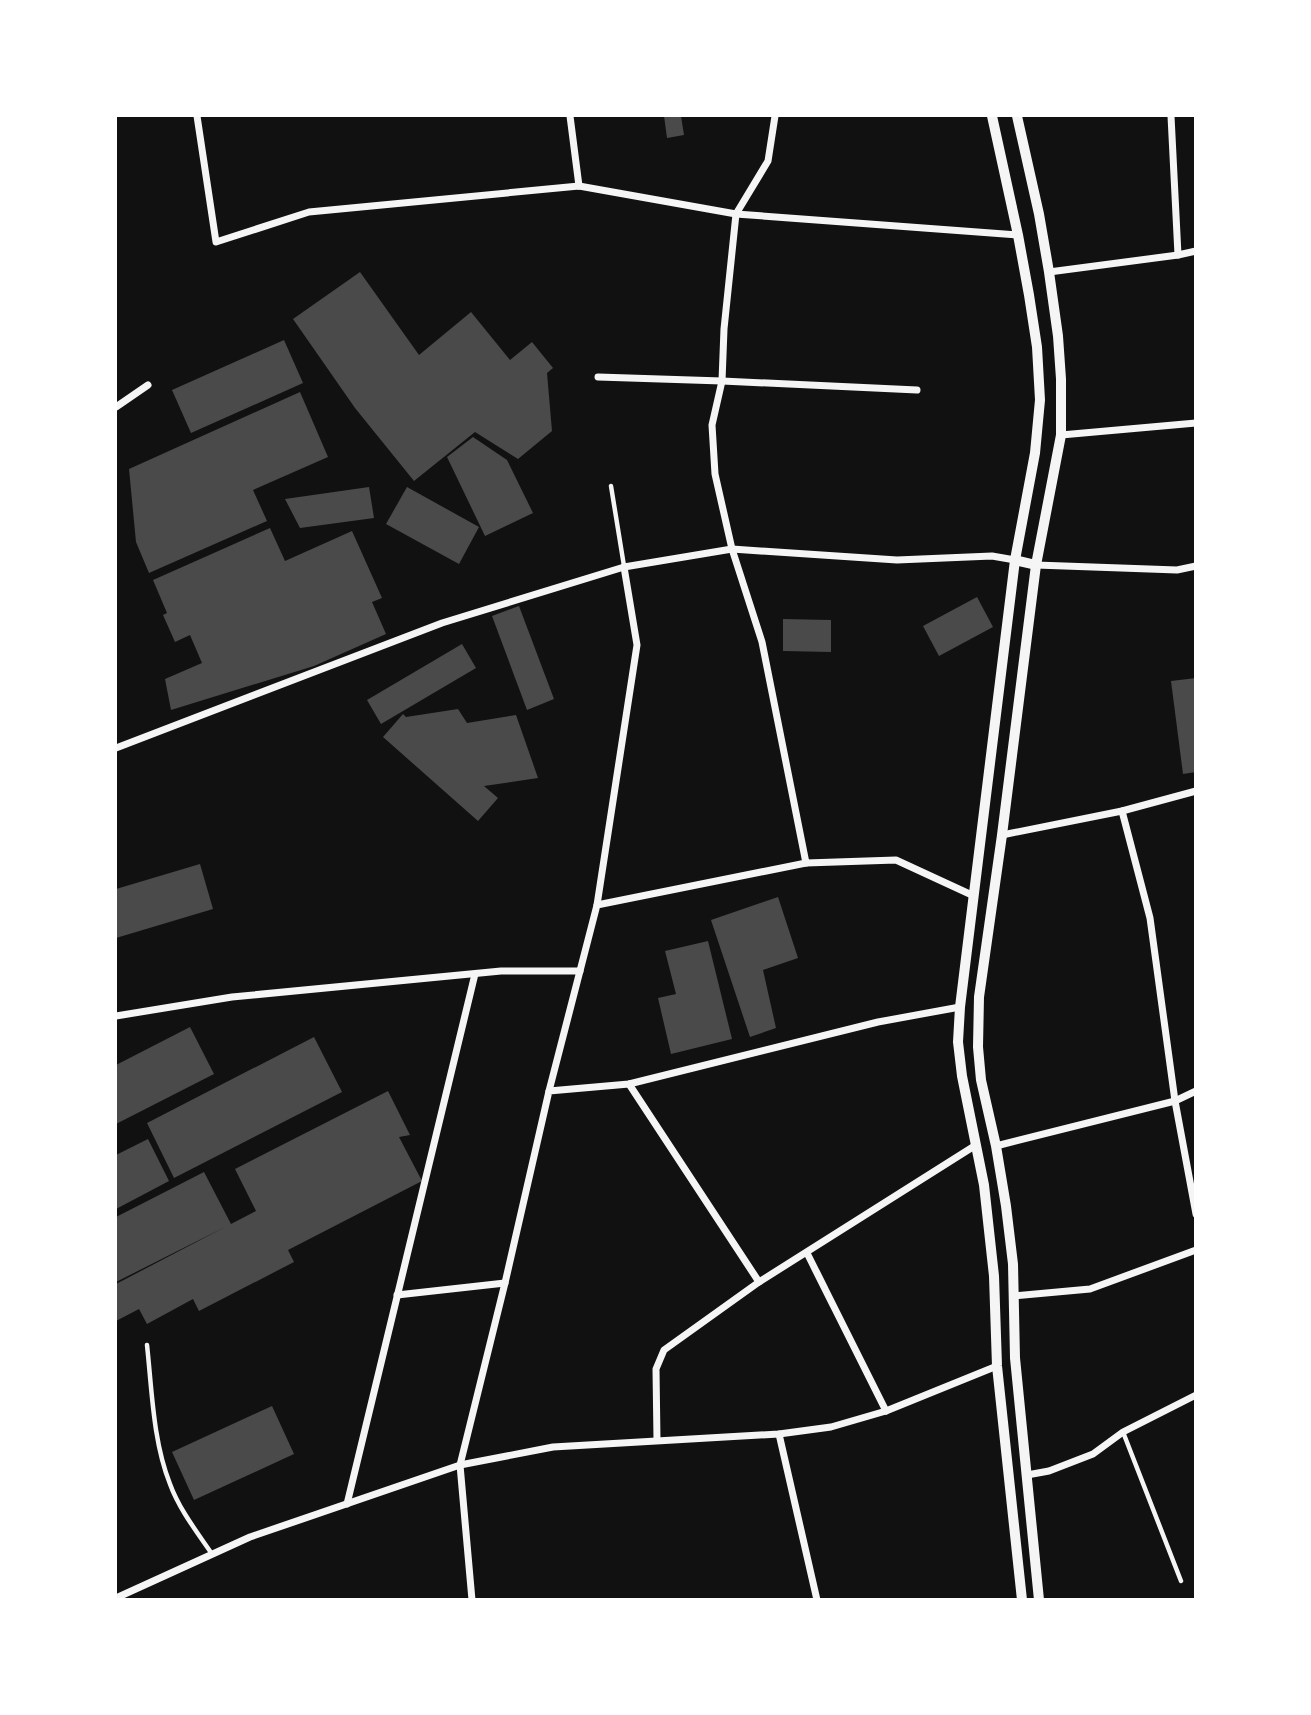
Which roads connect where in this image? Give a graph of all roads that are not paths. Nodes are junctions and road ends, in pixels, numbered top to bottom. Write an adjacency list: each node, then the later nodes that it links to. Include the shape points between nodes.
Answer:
1 (197, 116): 7 (street, via 216,242 309,212)
2 (570, 116): 7 (street)
3 (775, 116): 8 (street, via 768,161)
4 (992, 116): 9 (street)
5 (1017, 116): 12 (street)
6 (1171, 116): 11 (street)
7 (579, 186): 8 (street)
8 (736, 214): 9 (street); 14 (street)
9 (1018, 234): 22 (street, via 1037,347 1040,400)
10 (1195, 251): 11 (street)
11 (1178, 255): 12 (street)
12 (1049, 272): 19 (street, via 1060,368)
13 (598, 377): 14 (street)
14 (722, 381): 16 (street); 21 (street, via 712,425 715,474)
15 (148, 385): 17 (street)
16 (917, 390)
17 (116, 407)
18 (1195, 423): 19 (street)
19 (1061, 435): 23 (street)
20 (611, 486): 25 (lane)
21 (732, 549): 22 (street, via 897,560 992,556); 25 (street); 30 (street, via 762,642)
22 (1015, 560): 23 (street); 31 (street)
23 (1036, 565): 24 (street, via 1177,570); 29 (street)
24 (1195, 566)
25 (624, 567): 26 (street, via 442,624); 32 (street, via 637,645)
26 (116, 748)
27 (1195, 791): 28 (street)
28 (1122, 811): 29 (street); 40 (street, via 1150,918)
29 (1002, 835): 42 (street, via 979,998 978,1037 981,1080)
30 (806, 863): 31 (street, via 895,860); 32 (street)
31 (974, 896): 35 (street)
32 (597, 905): 33 (street)
33 (580, 971): 34 (street); 38 (street)
34 (475, 974): 36 (street, via 232,997); 48 (street)
35 (960, 1007): 37 (street, via 878,1021); 41 (street, via 958,1042)
36 (116, 1016)
37 (629, 1084): 38 (street); 46 (street)
38 (549, 1091): 47 (street)
39 (1195, 1091): 40 (street)
40 (1175, 1101): 42 (street); 43 (street)
41 (976, 1145): 42 (street); 45 (street); 52 (street, via 994,1276)
42 (996, 1146): 49 (street, via 1013,1264)
43 (1195, 1214)
44 (1195, 1250): 49 (street, via 1090,1289)
45 (807, 1253): 46 (street); 54 (street)
46 (759, 1282): 57 (street, via 664,1350 656,1369)
47 (505, 1283): 48 (street); 58 (street)
48 (397, 1296): 60 (street)
49 (1013, 1296): 51 (street)
50 (147, 1345): 61 (lane, via 164,1467 176,1498)
51 (1015, 1358): 52 (street); 59 (street)
52 (997, 1366): 54 (street); 66 (street)
53 (1195, 1395): 55 (street)
54 (886, 1411): 56 (street, via 831,1427)
55 (1123, 1432): 59 (street, via 1093,1454); 62 (lane)
56 (779, 1434): 57 (street); 65 (street)
57 (657, 1440): 58 (street, via 553,1447)
58 (460, 1465): 60 (street); 64 (street)
59 (1027, 1475): 67 (street)
60 (347, 1504): 61 (street, via 250,1536)
61 (212, 1554): 63 (street)
62 (1181, 1581)
63 (116, 1598)
64 (472, 1600)
65 (817, 1600)
66 (1022, 1600)
67 (1039, 1600)

